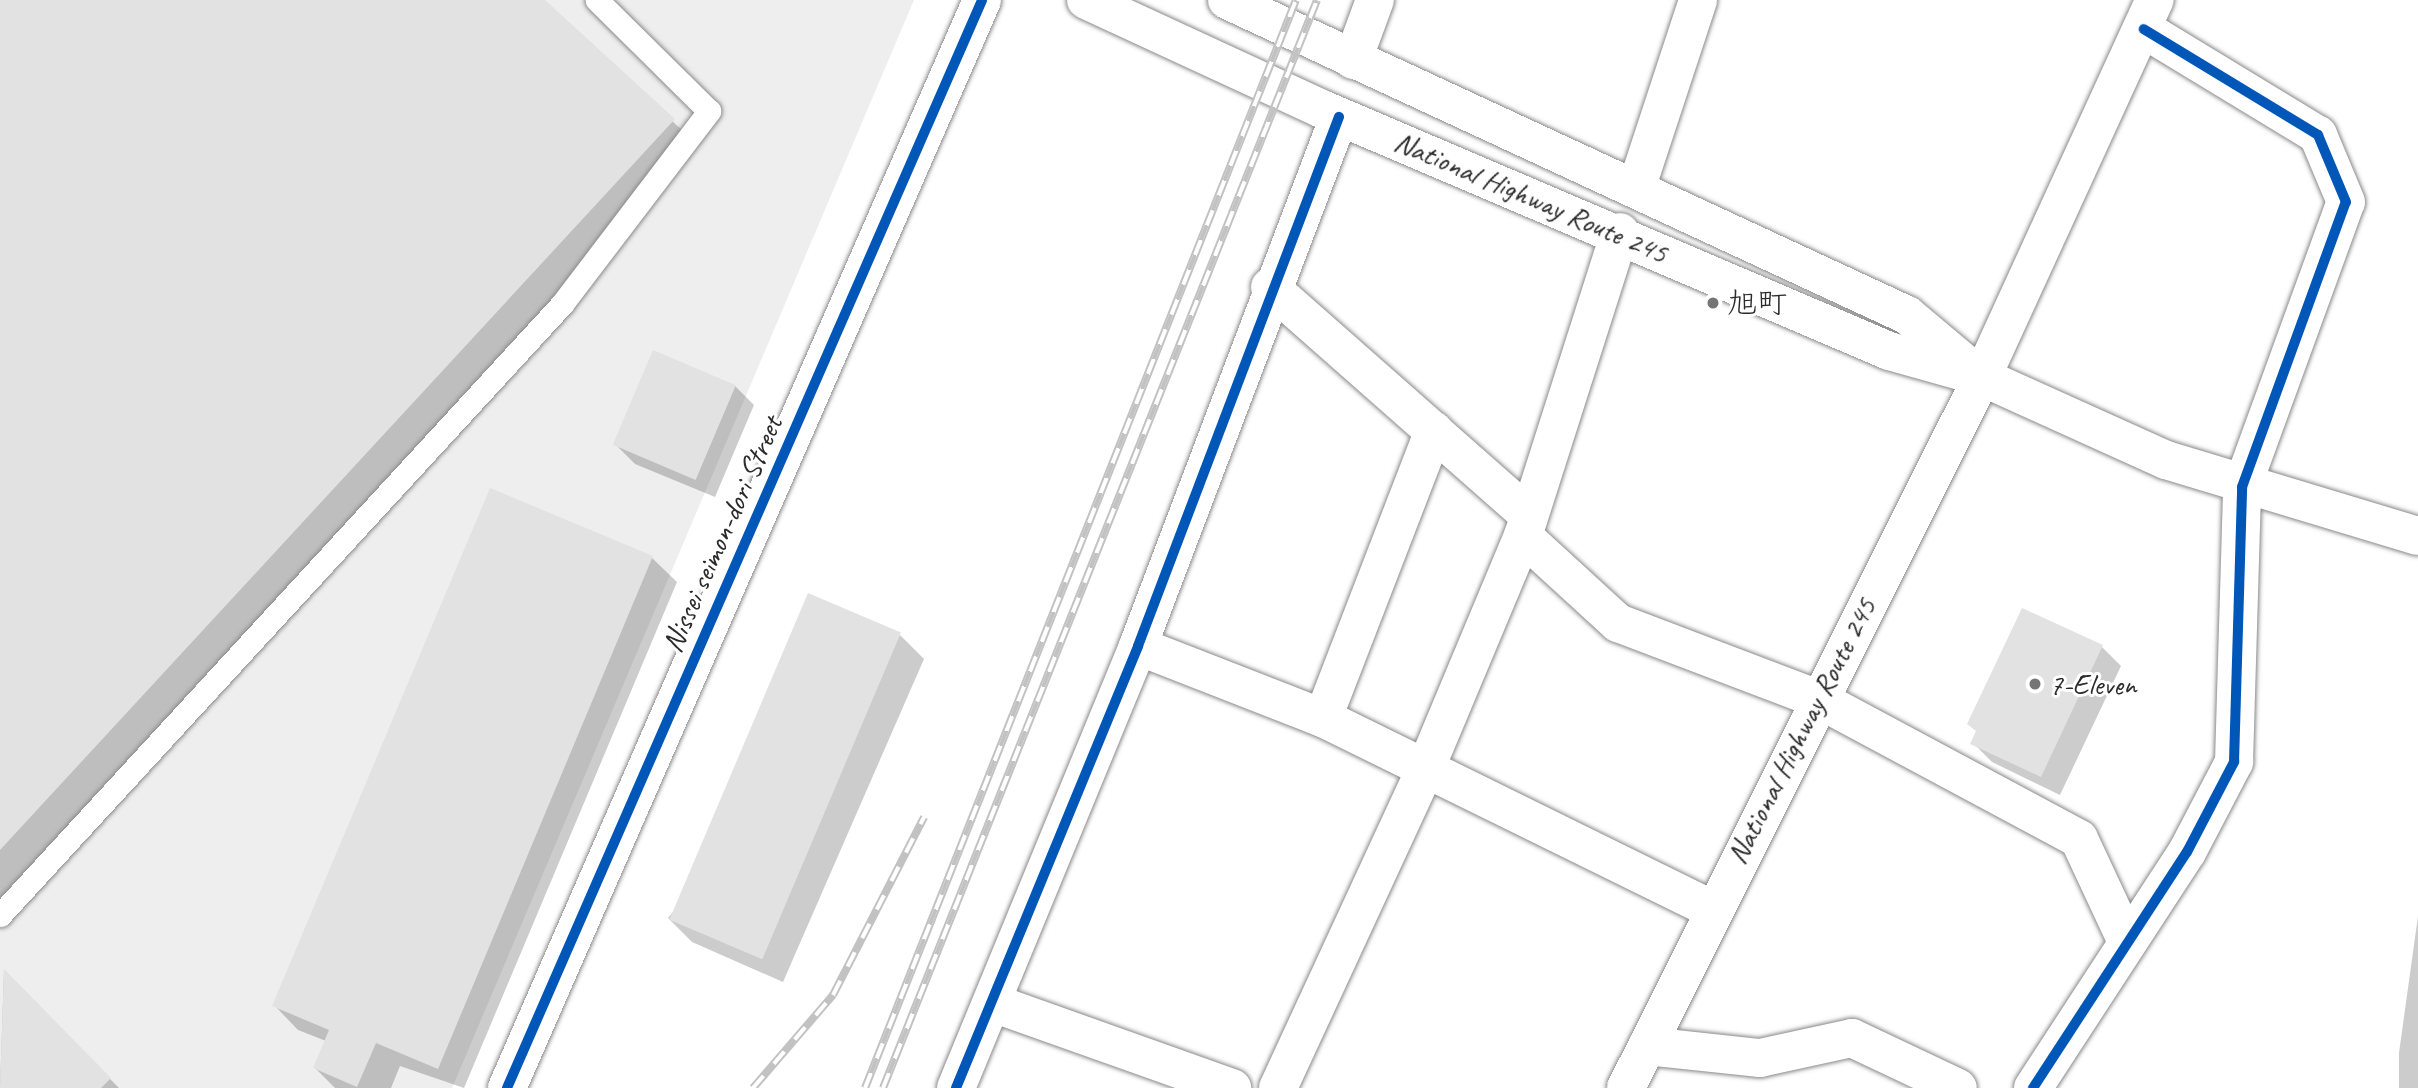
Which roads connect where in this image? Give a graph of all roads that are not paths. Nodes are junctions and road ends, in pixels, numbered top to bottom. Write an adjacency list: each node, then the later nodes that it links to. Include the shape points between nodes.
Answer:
1 (597, 0): 23 (lane, via 709,111 562,304)
2 (982, 0): 27 (main road, Nissei seimon-dori Street)
3 (1086, 0): 9 (main road, National Highway Route 245)
4 (1227, 0): 8 (main road, National Highway Route 245)
5 (1375, 0): 8 (main road)
6 (1698, 0): 10 (main road)
7 (2150, 14): 13 (main road); 15 (main road, via 2318,135 2346,202)
8 (1353, 60): 10 (main road, National Highway Route 245)
9 (1339, 117): 11 (main road, National Highway Route 245); 12 (main road)
10 (1636, 189): 13 (main road, National Highway Route 245, via 1907,316)
11 (1620, 232): 13 (main road, National Highway Route 245, via 1889,351); 16 (main road)
12 (1270, 287): 14 (main road); 18 (main road)
13 (1982, 377): 15 (main road, via 2166,460); 19 (main road, National Highway Route 245)
14 (1434, 431): 16 (main road); 20 (main road)
15 (2242, 486): 17 (main road); 24 (main road, via 2234,762 2187,852)
16 (1526, 525): 19 (main road, via 1618,623); 21 (main road)
17 (2418, 536)
18 (1138, 646): 20 (main road); 25 (main road)
19 (1818, 699): 22 (main road, National Highway Route 245); 24 (main road, via 2079,839)
20 (1323, 718): 21 (main road)
21 (1425, 770): 22 (main road); 30 (main road)
22 (1712, 909): 26 (main road, National Highway Route 245)
23 (0, 915)
24 (2127, 942): 33 (main road)
25 (993, 1003): 28 (main road); 29 (main road)
26 (1647, 1046): 31 (main road, National Highway Route 245); 32 (main road, via 1760,1058 1852,1038)
27 (507, 1088)
28 (956, 1088)
29 (1232, 1088)
30 (1278, 1088)
31 (1626, 1088)
32 (1958, 1088)
33 (2033, 1088)

